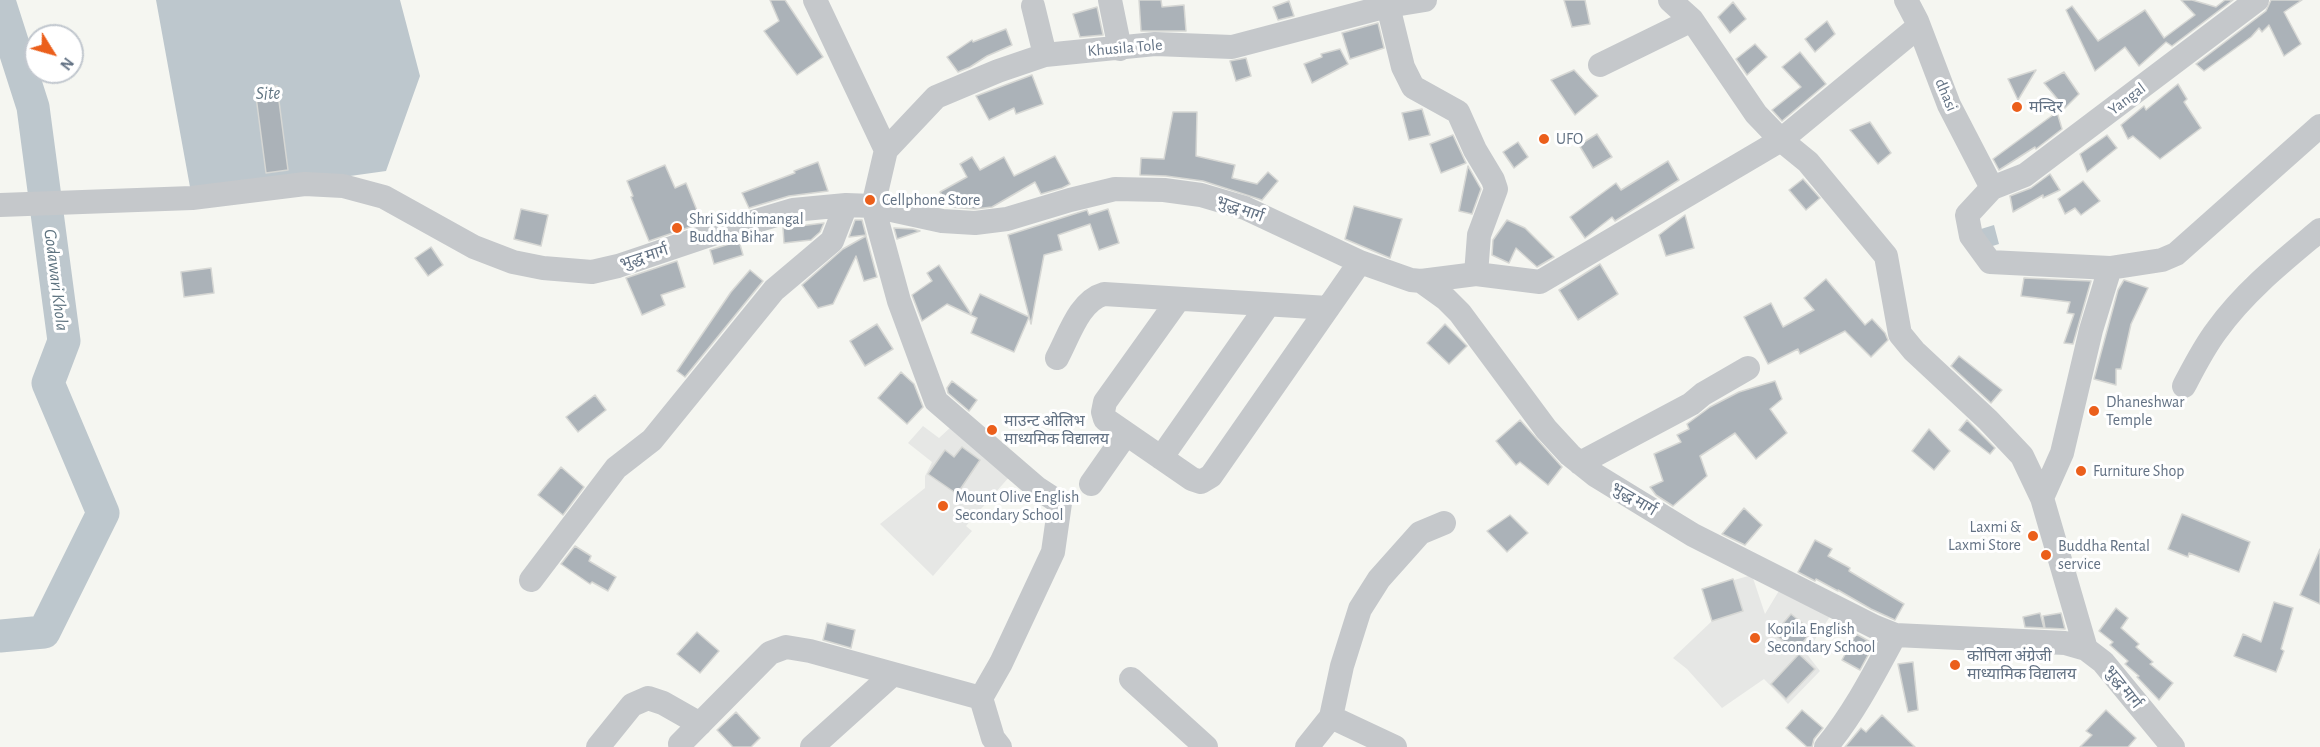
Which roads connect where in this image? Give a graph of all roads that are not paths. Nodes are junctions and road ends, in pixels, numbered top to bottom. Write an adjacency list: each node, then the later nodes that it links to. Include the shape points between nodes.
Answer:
1 (815, 0): 16 (street)
2 (1110, 0): 11 (street)
3 (1425, 0): 8 (street, Khusila Tole)
4 (1670, 0): 9 (street)
5 (1906, 0): 10 (street, dhasi)
6 (2258, 0): 17 (street, Yangal, via 2025,175)
7 (1033, 6): 12 (street)
8 (1388, 6): 11 (street, Khusila Tole, via 1232,47 1155,44); 24 (street, via 1403,67 1413,87 1458,112 1496,189 1479,236)
9 (1692, 20): 13 (street); 15 (street, via 1756,114)
10 (1920, 30): 15 (street, via 1912,32); 17 (street, dhasi, via 1949,105)
11 (1120, 49): 12 (street, Khusila Tole)
12 (1045, 56): 16 (street, Khusila Tole, via 936,97)
13 (1600, 65)
14 (2320, 126): 23 (street, via 2176,254)
15 (1781, 140): 24 (street, via 1540,282); 36 (street, via 1808,162 1886,256 1900,334 2022,456)
16 (886, 150): 20 (street)
17 (1992, 188): 23 (street, via 1967,215 1971,236 1990,262)
18 (0, 205): 19 (street, भुद्ध मार्ग, via 192,198 305,184 343,186 384,197 474,247 513,262 592,272 793,210)
19 (846, 205): 20 (street, भुद्ध मार्ग); 38 (street, via 832,241 774,290 652,441 616,468)
20 (873, 206): 22 (street, भुद्ध मार्ग, via 975,223 1007,219 1114,189 1164,190 1245,207); 43 (street, via 899,301 936,401 1037,488 1060,503 1053,552)
21 (2320, 230): 31 (street, via 2240,302 2216,331)
22 (1360, 262): 25 (street, भुद्ध मार्ग); 28 (street)
23 (2110, 268): 36 (street, via 2062,453)
24 (1476, 274): 25 (street)
25 (1421, 281): 34 (street, भुद्ध मार्ग, via 1460,313 1546,429)
26 (1178, 300): 27 (street); 29 (street, via 1104,294 1093,297); 32 (street, via 1105,402 1105,419)
27 (1268, 305): 28 (street); 33 (street)
28 (1328, 308): 33 (street, via 1211,476 1201,482 1192,479)
29 (1058, 358)
30 (1748, 368): 34 (street, via 1691,404)
31 (2184, 386)
32 (1126, 434): 33 (street); 35 (street)
33 (1161, 458)
34 (1580, 463): 39 (street, भुद्ध मार्ग, via 1693,535)
35 (1091, 484)
36 (2042, 498): 40 (street)
37 (1444, 523): 44 (street, via 1420,533 1379,579 1360,609)
38 (531, 580)
39 (1895, 635): 40 (street, भुद्ध मार्ग, via 2065,643); 53 (street, via 1862,695)
40 (2086, 649): 54 (street, भुद्ध मार्ग, via 2103,662)
41 (893, 674): 43 (street); 45 (street, via 786,647 770,653); 48 (street)
42 (1131, 680): 50 (street)
43 (981, 698): 49 (street, via 993,738)
44 (1331, 717): 51 (street); 52 (street)
45 (700, 724): 46 (street); 47 (street, via 648,698 632,705)
46 (680, 744)
47 (598, 747)
48 (812, 747)
49 (1000, 747)
50 (1206, 747)
51 (1308, 747)
52 (1395, 747)
53 (1826, 747)
54 (2173, 747)

